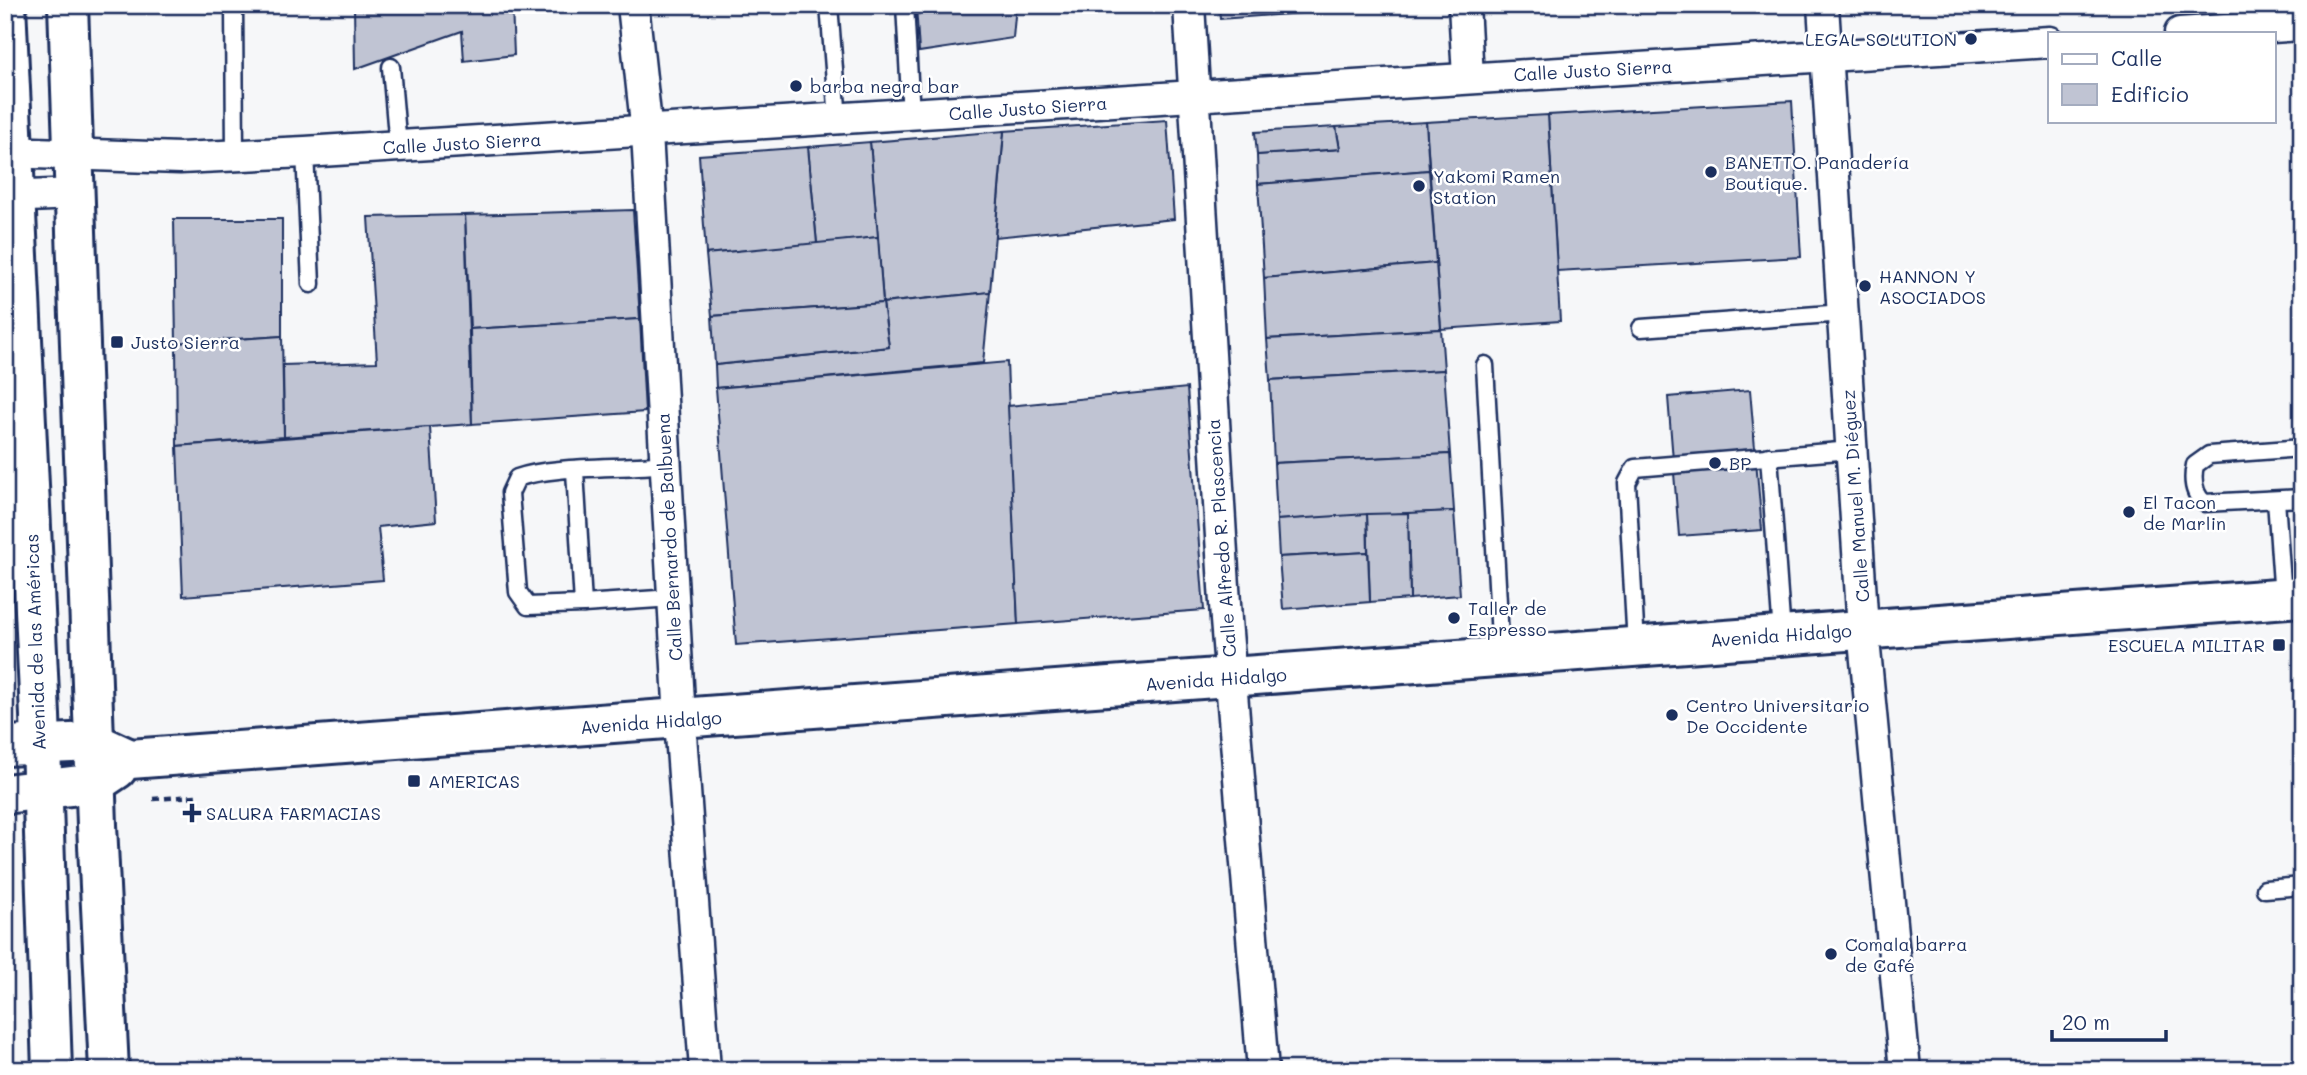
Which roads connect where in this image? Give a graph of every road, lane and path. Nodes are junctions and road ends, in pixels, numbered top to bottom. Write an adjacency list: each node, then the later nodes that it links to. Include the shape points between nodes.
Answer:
1 (6, 5): 21 (main road, Avenida de las Américas)
2 (68, 5): 23 (main road)
3 (234, 5): 24 (lane)
4 (633, 5): 19 (street, Calle Bernardo de Balbuena)
5 (829, 5): 18 (lane)
6 (905, 5): 17 (lane)
7 (1189, 5): 16 (street, Calle Alfredo R. Plascencia)
8 (1464, 5): 15 (street)
9 (1823, 5): 13 (street, Calle Manuel M. Diéguez)
10 (2302, 25): 11 (street)
11 (2195, 32)
12 (2048, 42): 13 (street, Calle Justo Sierra)
13 (1826, 57): 15 (street, Calle Justo Sierra); 28 (street, Calle Manuel M. Diéguez)
14 (391, 67): 20 (lane)
15 (1468, 77): 16 (street, Calle Justo Sierra)
16 (1193, 98): 17 (street, Calle Justo Sierra); 46 (street, Calle Alfredo R. Plascencia)
17 (911, 116): 18 (street, Calle Justo Sierra)
18 (838, 120): 19 (street, Calle Justo Sierra)
19 (646, 133): 20 (street, Calle Justo Sierra); 35 (street, Calle Bernardo de Balbuena)
20 (398, 147): 22 (street, Calle Justo Sierra)
21 (9, 152): 23 (street, Calle Justo Sierra); 26 (main road, Avenida de las Américas)
22 (305, 152): 24 (street, Calle Justo Sierra); 27 (lane)
23 (72, 153): 24 (street, Calle Justo Sierra); 25 (main road)
24 (236, 156)
25 (75, 194): 26 (street); 48 (main road)
26 (10, 197): 31 (main road, Avenida de las Américas)
27 (311, 284)
28 (1843, 313): 29 (lane); 33 (street, Calle Manuel M. Diéguez)
29 (1641, 328)
30 (1485, 365): 45 (lane)
31 (16, 430): 49 (main road, Avenida de las Américas)
32 (2302, 448): 38 (lane, via 2209,455 2195,464 2194,489 2204,503)
33 (1852, 450): 34 (lane); 42 (street, Calle Manuel M. Diéguez)
34 (1769, 456): 43 (lane); 44 (lane, via 1643,465 1629,475)
35 (665, 464): 36 (lane); 40 (street, Calle Bernardo de Balbuena)
36 (575, 471): 41 (lane); 41 (lane, via 517,478 510,493 522,600 537,608)
37 (2302, 498): 38 (lane)
38 (2276, 499): 39 (lane)
39 (2292, 597): 42 (main road, Avenida Hidalgo)
40 (673, 598): 41 (lane); 47 (street, Calle Bernardo de Balbuena)
41 (583, 604)
42 (1863, 629): 43 (main road, Avenida Hidalgo); 59 (street, Calle Manuel M. Diéguez)
43 (1782, 635): 44 (main road, Avenida Hidalgo)
44 (1636, 646): 45 (main road, Avenida Hidalgo)
45 (1501, 657): 46 (main road, Avenida Hidalgo)
46 (1230, 678): 47 (main road, Avenida Hidalgo); 58 (street, Calle Alfredo R. Plascencia)
47 (680, 720): 50 (main road, Avenida Hidalgo); 57 (street, Calle Bernardo de Balbuena)
48 (93, 742): 49 (main road); 50 (main road); 51 (main road)
49 (23, 745): 52 (main road, Avenida de las Américas)
50 (130, 760): 51 (main road, Avenida Hidalgo)
51 (96, 783): 52 (main road, Avenida Hidalgo); 56 (main road)
52 (23, 791): 55 (main road, Avenida de las Américas)
53 (2302, 886): 54 (lane)
54 (2265, 889)
55 (52, 1070)
56 (108, 1070)
57 (705, 1070)
58 (1263, 1070)
59 (1905, 1070)

